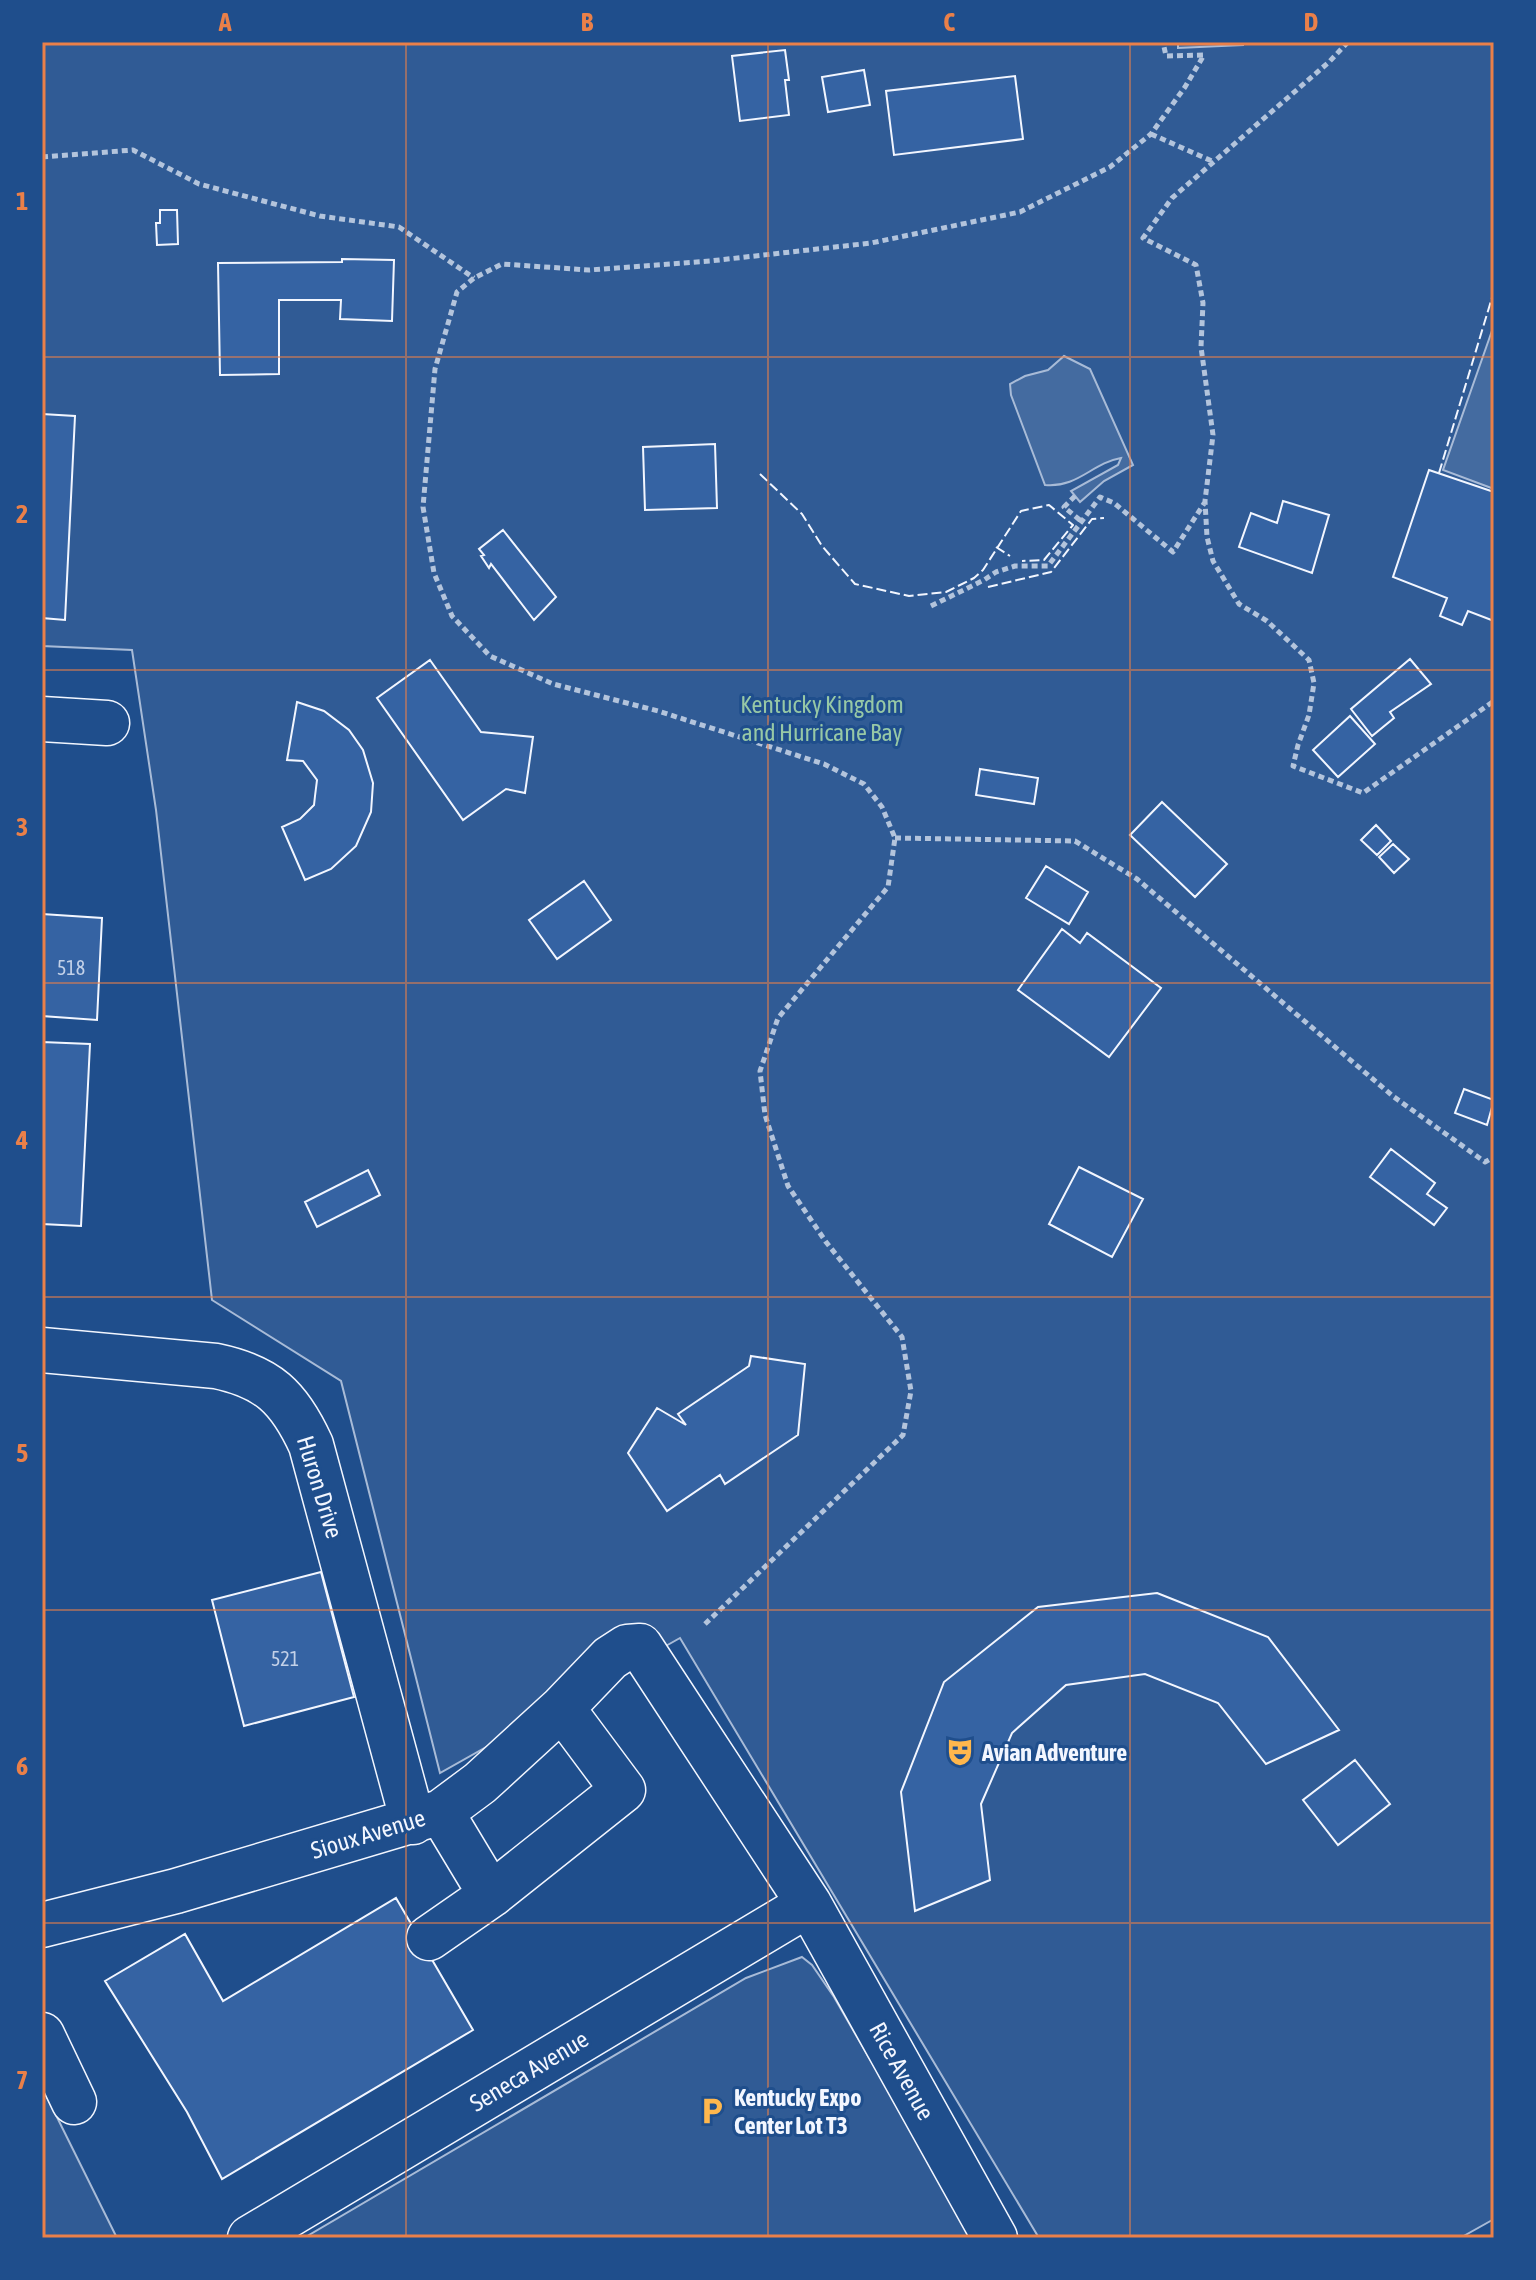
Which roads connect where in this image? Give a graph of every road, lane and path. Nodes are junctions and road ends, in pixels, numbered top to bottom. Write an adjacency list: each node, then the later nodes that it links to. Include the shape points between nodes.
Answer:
1 (1163, 42): 3 (path, via 1166,56 1204,55)
2 (1348, 42): 5 (path)
3 (1151, 134): 5 (path); 6 (path, via 1110,167 1020,212 871,243 589,270 502,264)
4 (42, 157): 6 (path, via 133,150 199,184 320,216 399,227)
5 (1214, 162): 8 (path, via 1172,198 1143,238 1196,265 1213,435)
6 (474, 278): 14 (path, via 457,292 435,369 423,507 434,573 452,616 490,656 553,684 824,764 864,784 882,807)
7 (1075, 496): 9 (path, via 1064,507)
8 (1205, 501): 9 (path, via 1173,552 1100,497); 11 (path, via 1213,561 1239,604 1267,621 1309,660 1313,693 1293,766 1363,793)
9 (1081, 521): 10 (path, via 1048,566 996,572)
10 (931, 606)
11 (1494, 701)
12 (42, 719): 13 (street)
13 (107, 723)
14 (895, 838): 15 (path, via 1075,841 1137,879 1394,1097 1485,1162); 17 (path, via 888,887 778,1018 760,1071 765,1115 788,1186 902,1337 911,1391 903,1435)
15 (1494, 1157)
16 (42, 1350): 20 (street, Huron Drive, via 216,1366 263,1381 289,1404 311,1445)
17 (705, 1624)
18 (640, 1646): 19 (street, Sioux Avenue, via 610,1658); 22 (street, Rice Avenue)
19 (562, 1708): 20 (street, Sioux Avenue, via 480,1783); 21 (street, via 623,1790)
20 (427, 1817): 21 (street, Huron Drive); 23 (street, Sioux Avenue)
21 (491, 1895): 24 (street)
22 (809, 1904): 27 (street, Seneca Avenue); 28 (street, Rice Avenue)
23 (42, 1925)
24 (429, 1938)
25 (42, 2035): 26 (street)
26 (74, 2102)
27 (250, 2238)
28 (995, 2238)

